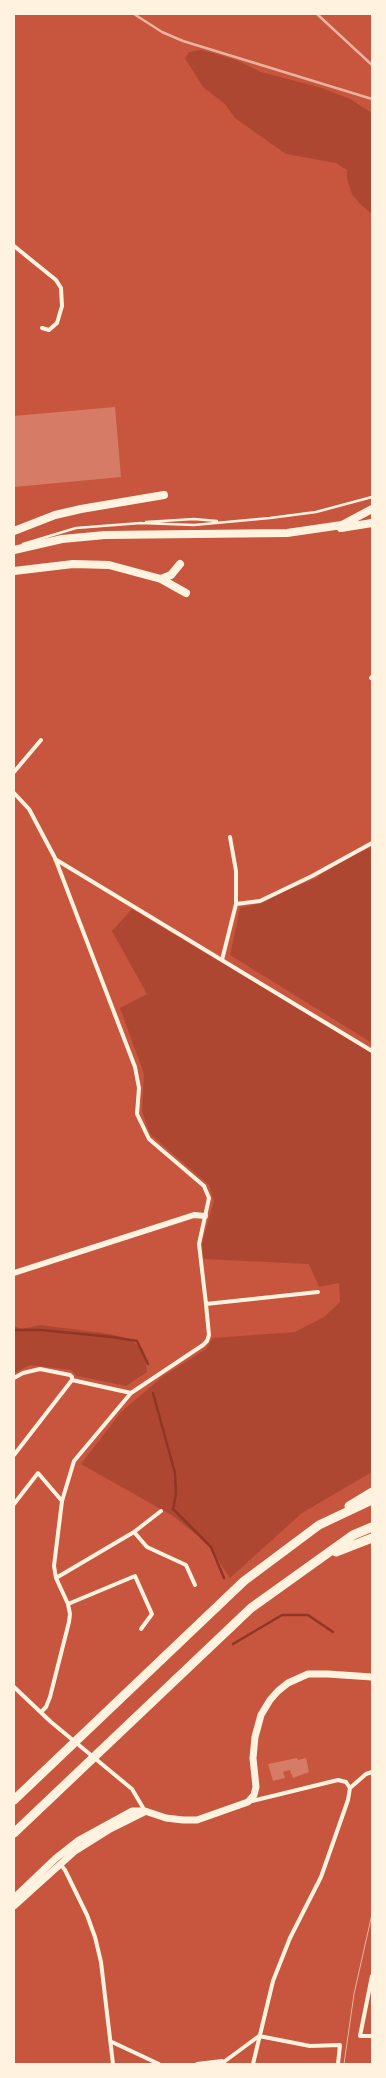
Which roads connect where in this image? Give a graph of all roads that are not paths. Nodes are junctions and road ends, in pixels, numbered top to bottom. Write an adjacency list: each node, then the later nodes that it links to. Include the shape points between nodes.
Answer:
1 (14, 246): 2 (street, via 56,280 61,288 62,306 57,323 49,330)
2 (42, 328)
3 (164, 495): 9 (highway, via 54,515)
4 (372, 497): 6 (lane, via 316,512)
5 (372, 509): 10 (highway, via 342,525 287,533 105,535 56,540)
6 (221, 522): 7 (lane, via 194,525); 7 (lane, via 175,519)
7 (140, 523): 10 (lane, via 76,528 34,539)
8 (372, 523): 10 (highway, via 267,536 105,537)
9 (14, 531)
10 (14, 550)
11 (180, 564): 13 (highway, via 172,575)
12 (14, 571): 13 (highway, via 93,564)
13 (161, 579): 14 (highway)
14 (186, 593)
15 (41, 740): 16 (street)
16 (14, 772)
17 (14, 793): 20 (street, via 29,809)
18 (230, 837): 21 (street, via 236,871)
19 (372, 843): 21 (street, via 260,901)
20 (55, 858): 22 (street); 24 (street, via 135,1067 139,1088 137,1114 149,1139 204,1186 209,1198)
21 (236, 904): 22 (street)
22 (222, 960): 23 (street)
23 (372, 1051)
24 (205, 1216): 25 (street, via 194,1215); 27 (street, via 199,1244)
25 (14, 1273)
26 (318, 1292): 27 (street)
27 (206, 1304): 30 (street, via 207,1341)
28 (14, 1378): 29 (street, via 40,1369 70,1375)
29 (72, 1380): 30 (street); 31 (street)
30 (131, 1393): 34 (street, via 74,1461)
31 (14, 1455)
32 (372, 1492): 37 (highway)
33 (372, 1500): 37 (highway)
34 (62, 1501): 35 (street, via 38,1473); 42 (street, via 54,1566)
35 (14, 1504)
36 (161, 1511): 39 (street)
37 (319, 1525): 51 (highway, via 244,1581)
38 (372, 1527): 41 (highway, via 352,1535)
39 (134, 1532): 42 (street); 43 (street, via 147,1547 186,1564)
40 (372, 1538): 41 (highway)
41 (325, 1556): 54 (highway, via 251,1608)
42 (56, 1578): 44 (street)
43 (196, 1585)
44 (68, 1604): 45 (street, via 135,1576 152,1614); 48 (street, via 69,1622 50,1697)
45 (141, 1629)
46 (372, 1677): 52 (main road, via 308,1674 288,1683 278,1691 261,1715 255,1737 253,1758 256,1787)
47 (14, 1687): 48 (street)
48 (41, 1712): 53 (street, via 132,1789)
49 (372, 1772): 50 (street)
50 (350, 1788): 52 (street, via 346,1782 338,1780); 59 (street, via 321,1877 290,1938 273,1981)
51 (14, 1800)
52 (248, 1802): 53 (main road, via 197,1820 177,1820)
53 (145, 1811): 55 (main road)
54 (14, 1833)
55 (58, 1861): 56 (main road); 57 (main road); 61 (street, via 87,1915 95,1937)
56 (14, 1898)
57 (14, 1906)
58 (372, 1976): 60 (street, via 360,2036)
59 (259, 2036): 62 (street); 66 (street); 67 (street, via 310,2046 340,2044)
60 (372, 2036)
61 (112, 2042): 63 (street); 64 (street)
62 (222, 2062): 65 (street)
63 (113, 2064)
64 (159, 2064)
65 (197, 2064)
66 (254, 2064)
67 (338, 2064)

